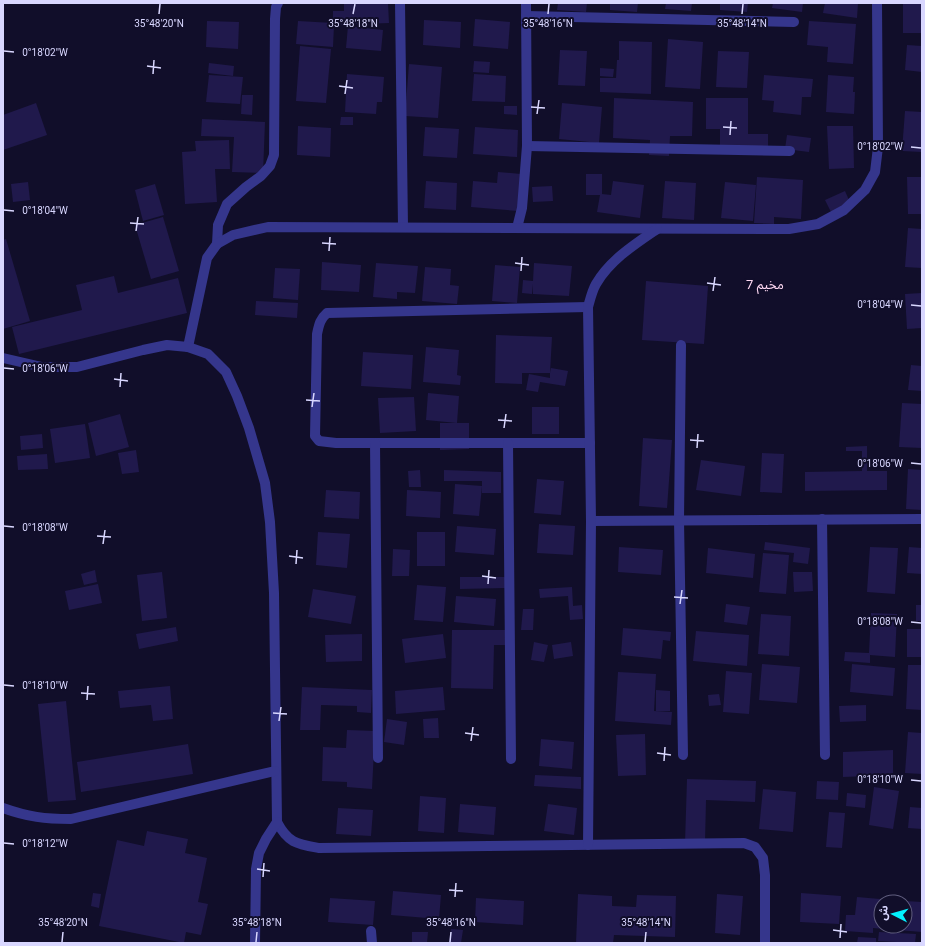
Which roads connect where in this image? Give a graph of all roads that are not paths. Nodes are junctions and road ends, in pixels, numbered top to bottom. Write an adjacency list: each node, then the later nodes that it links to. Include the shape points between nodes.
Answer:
1 (278, 3): 12 (street, via 275,19 274,156 270,166 261,176 227,204 218,225)
2 (400, 3): 9 (street)
3 (526, 3): 5 (street)
4 (877, 3): 11 (street, via 878,147 875,172 865,190 844,210 818,224 788,229)
5 (526, 16): 6 (street); 7 (street)
6 (794, 22)
7 (527, 146): 8 (street); 10 (street)
8 (790, 150)
9 (403, 227): 10 (street); 12 (street, via 268,227 233,235)
10 (518, 228): 11 (street)
11 (657, 229): 13 (street, via 626,251 606,270 595,285)
12 (217, 244): 15 (street, via 207,258)
13 (588, 307): 17 (street, via 327,313 319,323 317,334 315,436 319,441 336,443); 19 (street)
14 (681, 345): 22 (street)
15 (188, 347): 16 (street, via 167,345 77,367 42,367); 28 (street, via 208,354 226,372 249,428 265,483 274,593)
16 (3, 358)
17 (375, 443): 18 (street); 26 (street)
18 (508, 443): 19 (street); 27 (street)
19 (590, 443): 23 (street)
20 (822, 519): 21 (street); 22 (street); 25 (street)
21 (922, 519)
22 (679, 520): 23 (street); 24 (street)
23 (591, 521): 31 (street)
24 (683, 755)
25 (825, 755)
26 (378, 758)
27 (511, 759)
28 (275, 771): 29 (street, via 71,819 44,819); 30 (street)
29 (3, 808)
30 (277, 822): 31 (street, via 290,840 319,848); 33 (street, via 259,853 256,869)
31 (588, 845): 35 (street, via 744,843 755,847 763,858 765,875)
32 (372, 931): 34 (street)
33 (254, 943)
34 (372, 943)
35 (765, 943)

